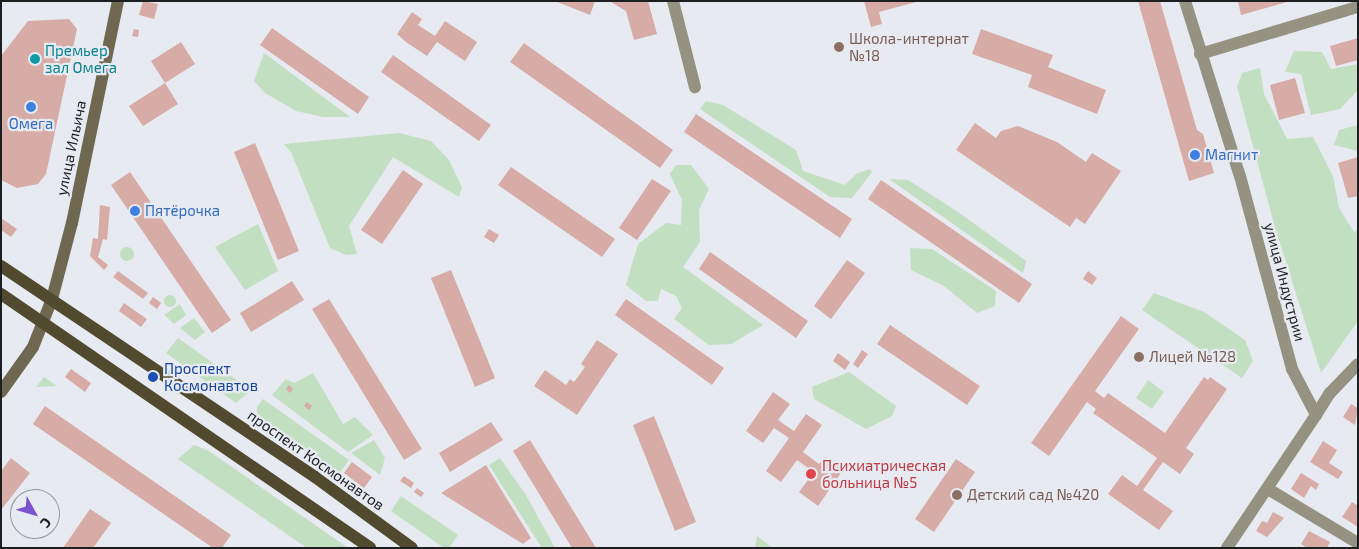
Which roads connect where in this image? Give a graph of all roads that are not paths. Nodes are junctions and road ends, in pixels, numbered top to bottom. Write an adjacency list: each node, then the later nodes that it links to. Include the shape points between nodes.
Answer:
1 (118, 1): 9 (main road, улица Ильича, via 72,223)
2 (673, 1): 6 (street)
3 (1185, 1): 5 (street, улица Индустрии)
4 (1358, 6): 5 (street)
5 (1200, 54): 13 (street, улица Индустрии, via 1240,176 1292,370)
6 (695, 87)
7 (1, 266): 9 (main road, проспект Космонавтов)
8 (1, 294): 10 (main road)
9 (52, 300): 10 (main road, улица Ильича); 17 (main road, проспект Космонавтов, via 315,477)
10 (44, 324): 12 (main road, улица Ильича, via 33,347); 16 (main road)
11 (1358, 364): 13 (street, via 1330,393)
12 (1, 392)
13 (1316, 415): 14 (street)
14 (1268, 489): 15 (street); 18 (street)
15 (1358, 543)
16 (370, 548)
17 (412, 548)
18 (1227, 548)

